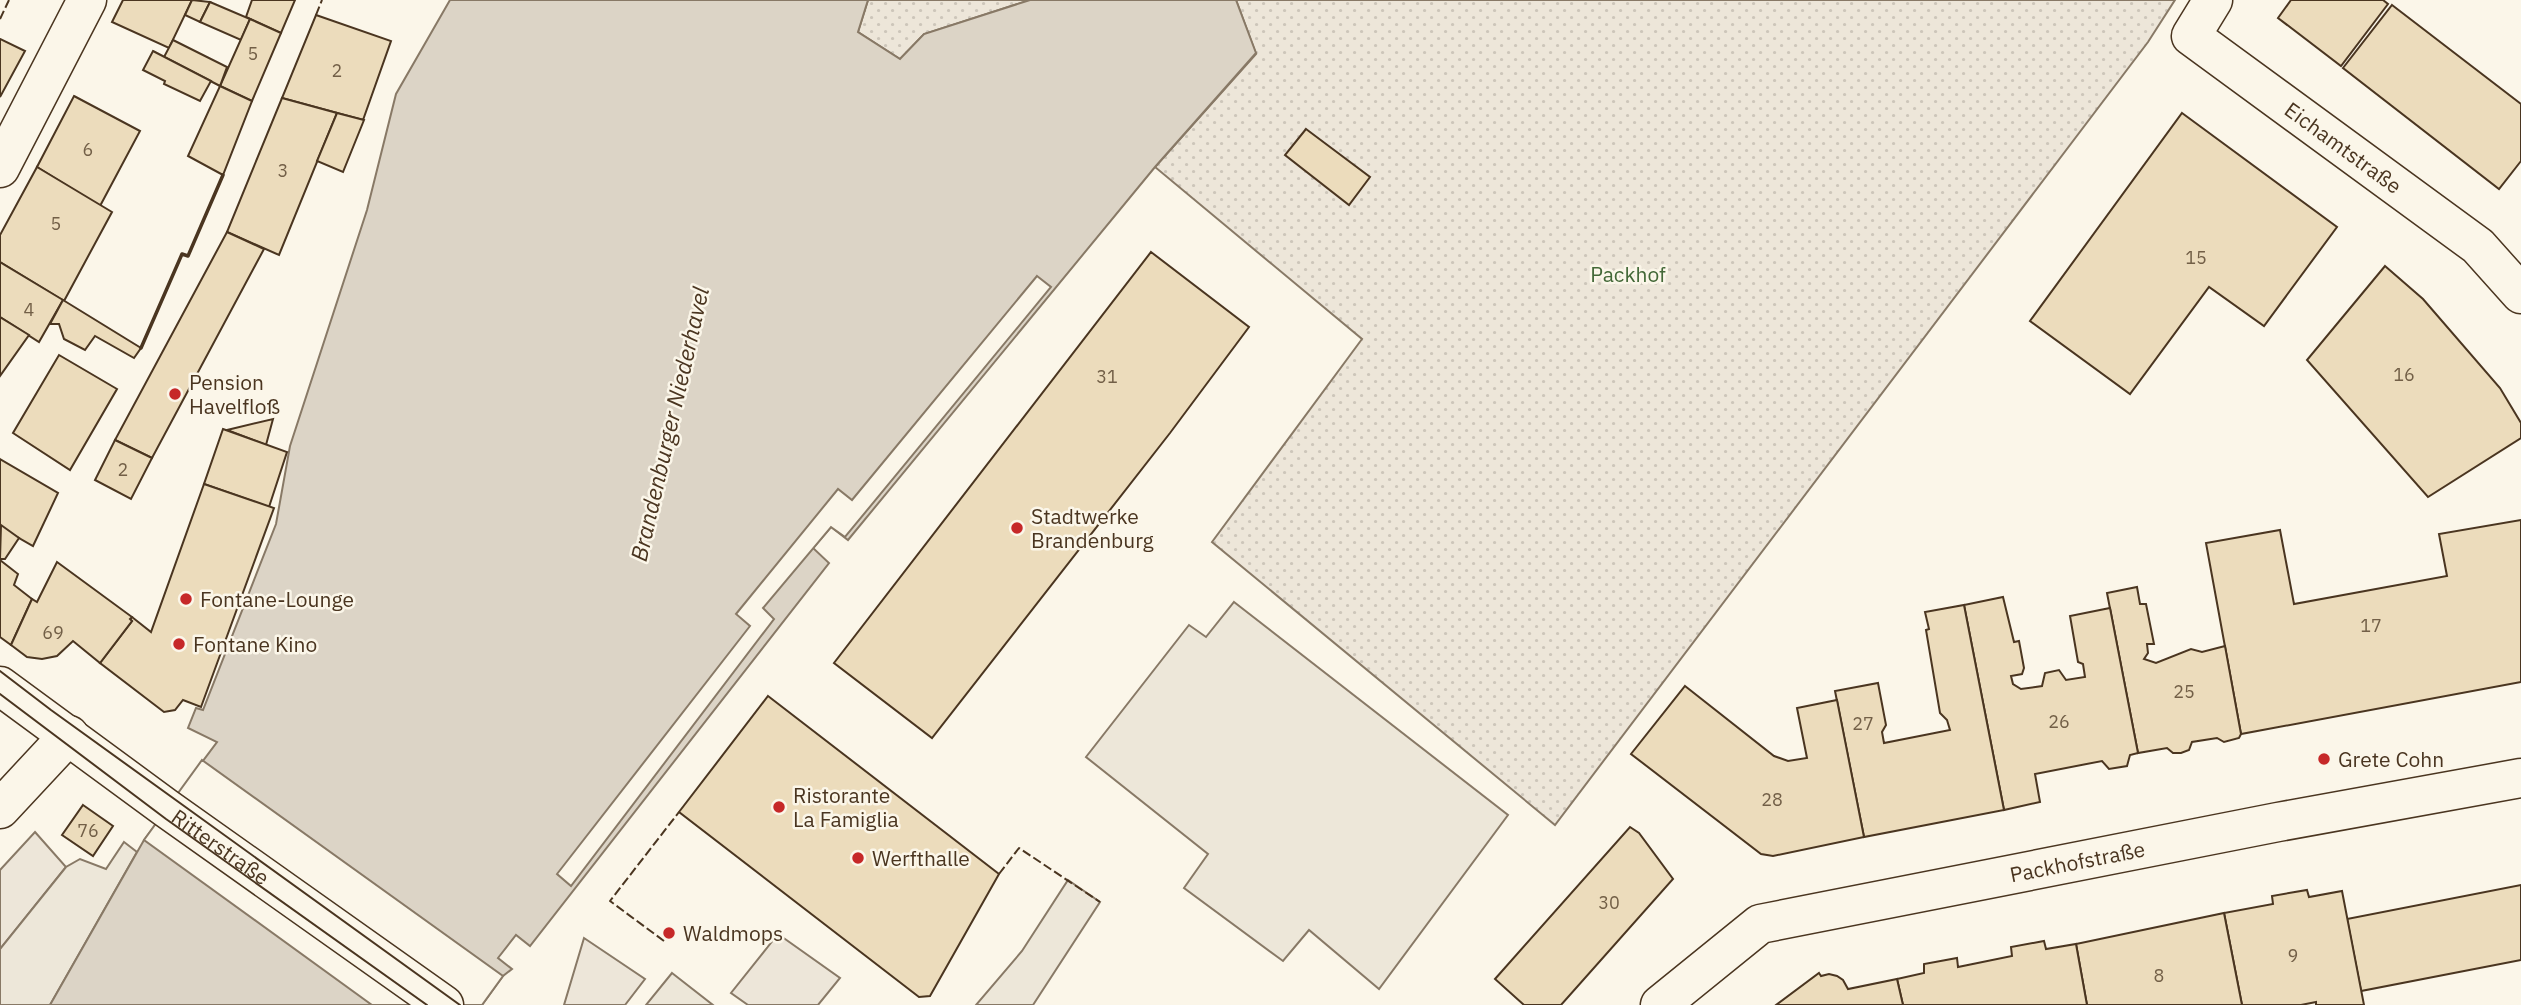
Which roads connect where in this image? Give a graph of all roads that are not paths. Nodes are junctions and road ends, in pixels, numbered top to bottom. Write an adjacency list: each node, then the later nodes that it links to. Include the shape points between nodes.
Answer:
1 (87, 0): 3 (street)
2 (2213, 0): 4 (street, Eichamtstraße, via 2191,36 2478,246)
3 (0, 167)
4 (2521, 294)
5 (0, 687): 6 (street, Ritterstraße)
6 (69, 735): 8 (street); 9 (street, Ritterstraße)
7 (2521, 778): 10 (street, Packhofstraße, via 1760,924)
8 (0, 809)
9 (444, 1005)
10 (1660, 1005)

